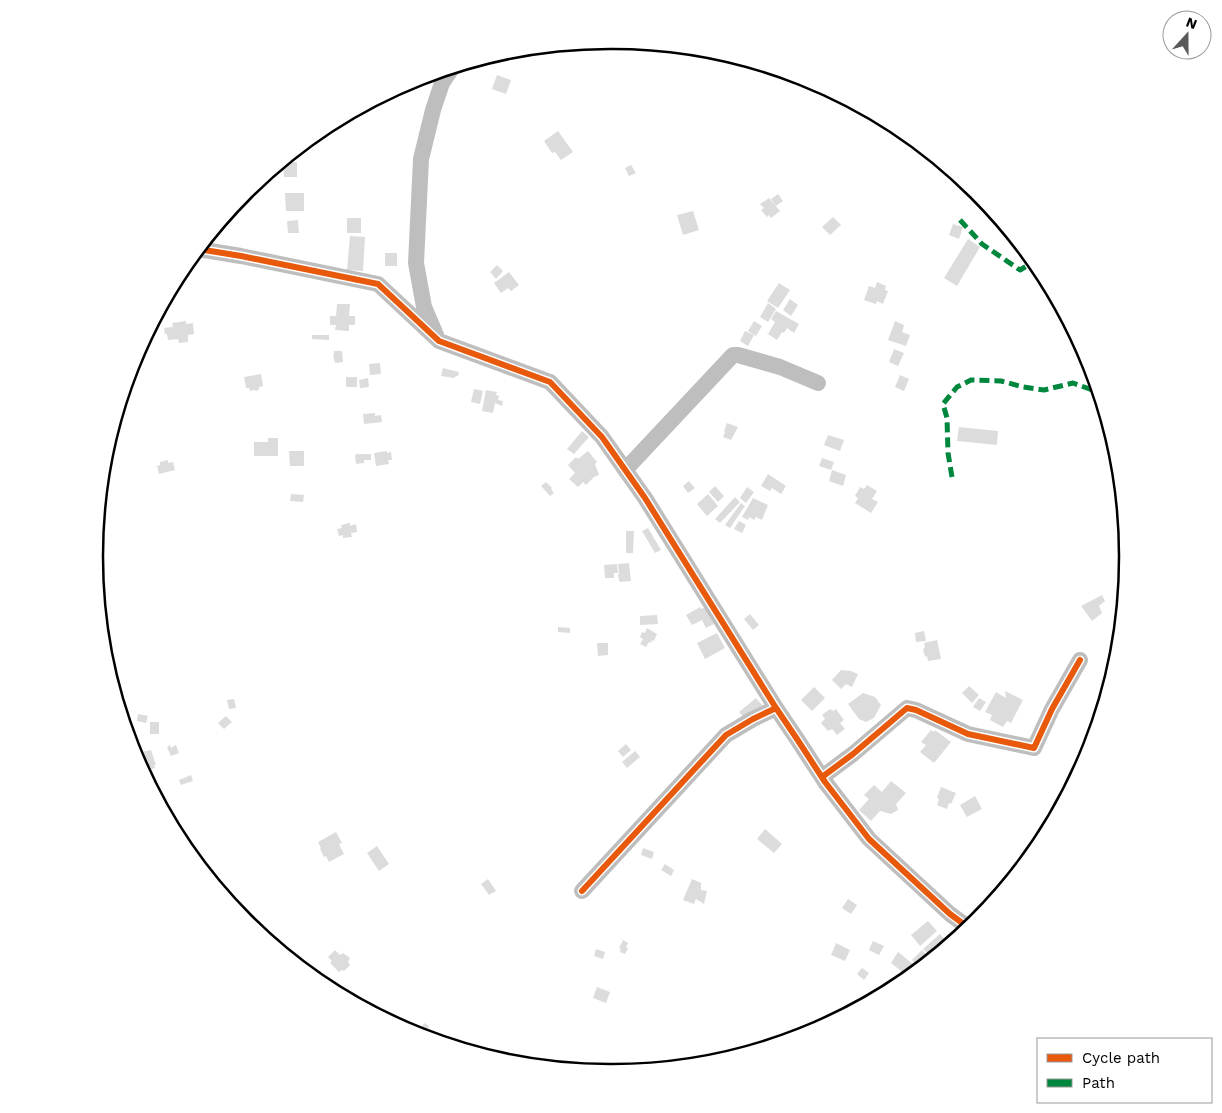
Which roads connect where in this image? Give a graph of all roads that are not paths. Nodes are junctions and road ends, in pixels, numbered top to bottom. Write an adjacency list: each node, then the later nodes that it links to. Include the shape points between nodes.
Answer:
1 (446, 77): 3 (street, via 433,110 421,159 416,263 424,307)
2 (206, 250): 3 (street, via 378,284)
3 (439, 341): 5 (street, via 550,382 602,437)
4 (818, 383): 5 (street, via 780,367 733,356)
5 (625, 470): 7 (street)
6 (1080, 660): 8 (street, via 1034,748 968,734 907,708)
7 (776, 708): 8 (street); 9 (street, via 726,735)
8 (822, 777): 10 (street, via 869,839)
9 (582, 891)
10 (962, 923)

